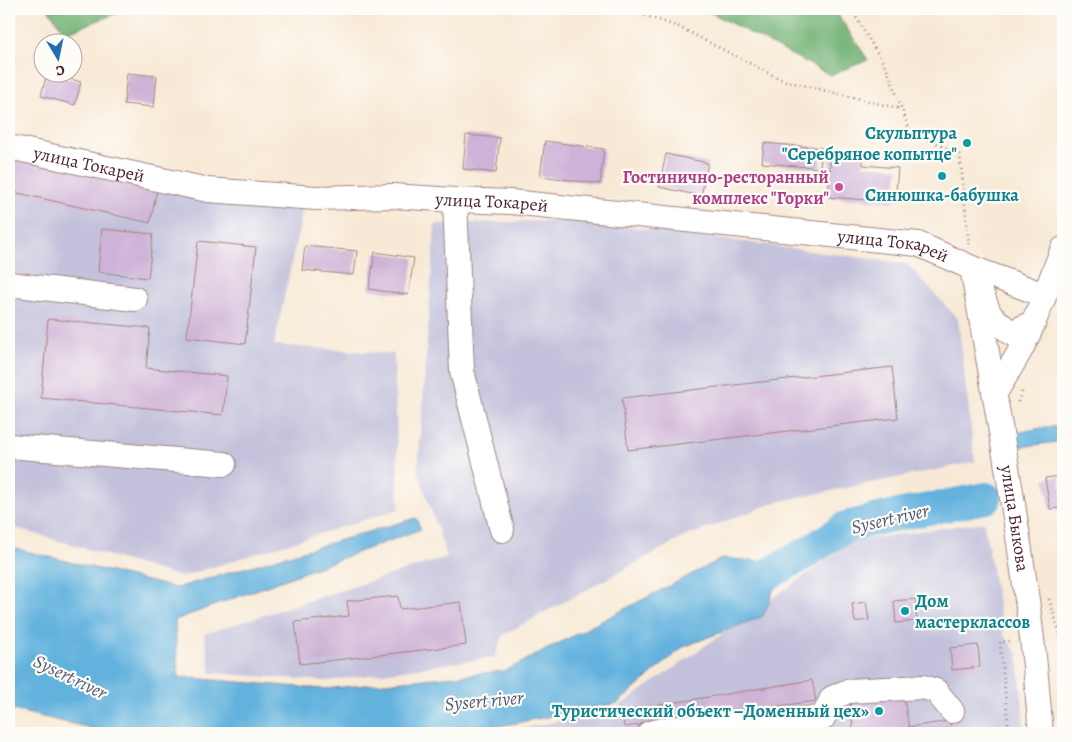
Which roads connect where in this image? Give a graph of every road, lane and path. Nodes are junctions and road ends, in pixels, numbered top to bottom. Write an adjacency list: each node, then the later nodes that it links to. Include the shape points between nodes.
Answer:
1 (626, 9): 3 (path, via 679,26 782,80)
2 (851, 9): 3 (path, via 887,69)
3 (902, 109): 7 (path, via 909,129 960,154)
4 (9, 147): 5 (street, улица Токарей, via 208,190 316,198 393,196)
5 (454, 200): 7 (street, улица Токарей, via 511,202 918,244); 17 (street, via 462,371)
6 (1063, 249): 9 (street)
7 (972, 268): 9 (street, улица Токарей); 11 (street, via 990,315 1011,333); 13 (street, улица Быкова)
8 (9, 284): 10 (street)
9 (1044, 295): 11 (street)
10 (135, 299)
11 (1034, 322): 13 (street)
12 (1024, 388): 14 (path)
13 (995, 393): 24 (street, улица Быкова, via 1027,602)
14 (1017, 404)
15 (9, 446): 16 (street)
16 (224, 464)
17 (502, 530)
18 (1049, 598): 20 (path)
19 (1000, 642): 23 (path)
20 (1063, 643)
21 (952, 711): 22 (street, via 936,691 922,687 848,691 832,698 823,718)
22 (650, 733)
23 (1009, 733)
24 (1041, 733)

